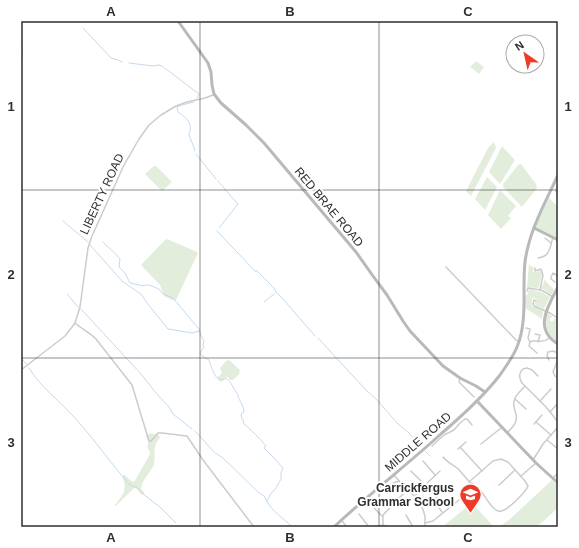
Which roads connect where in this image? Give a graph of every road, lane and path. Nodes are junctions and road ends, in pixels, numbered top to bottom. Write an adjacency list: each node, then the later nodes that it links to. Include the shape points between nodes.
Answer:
1 (178, 21): 4 (street, via 208,63)
2 (21, 42): 3 (street)
3 (21, 58)
4 (214, 94): 25 (street, LIBERTY ROAD, via 181,104 166,112 149,125 139,139 119,174 92,236); 40 (street, RED BRAE ROAD, via 264,143 351,246 388,295 410,331 436,359)
5 (558, 174): 8 (street, MIDDLE ROAD)
6 (556, 189): 7 (street)
7 (558, 194)
8 (534, 228): 9 (street); 29 (street, MIDDLE ROAD, via 525,262 523,320)
9 (553, 237): 11 (street); 12 (street)
10 (546, 239): 12 (street)
11 (558, 240)
12 (552, 243): 13 (street, via 547,255)
13 (538, 258)
14 (446, 267): 29 (street)
15 (535, 268): 19 (street, via 535,271 541,269 543,274)
16 (558, 275): 17 (street, via 553,273 550,278)
17 (555, 282)
18 (557, 289): 21 (street)
19 (540, 290): 20 (street, via 528,288); 21 (street)
20 (527, 291)
21 (553, 297): 23 (street)
22 (536, 301): 23 (street, via 534,300 533,305)
23 (546, 311): 24 (street); 28 (street, via 544,326)
24 (556, 317)
25 (75, 323): 38 (street, LIBERTY ROAD, via 65,336); 98 (street, via 96,339 131,383 150,441 158,433 187,436)
26 (526, 328): 30 (street, via 530,329)
27 (535, 334): 31 (street, via 540,334)
28 (550, 338): 31 (street); 32 (street)
29 (519, 342): 44 (street, MIDDLE ROAD, via 503,371)
30 (530, 342): 31 (street); 33 (street, via 529,346 536,352)
31 (538, 342)
32 (558, 344)
33 (538, 348)
34 (558, 353): 36 (street, via 548,352 546,356)
35 (558, 359): 37 (street)
36 (549, 360)
37 (557, 362): 41 (street, via 553,372)
38 (21, 370)
39 (538, 376): 42 (street, via 529,368 523,369 520,377)
40 (460, 378): 44 (street, RED BRAE ROAD); 45 (street, via 459,382)
41 (558, 378)
42 (525, 386): 46 (street); 48 (street)
43 (551, 389): 48 (street)
44 (485, 392): 47 (street, MIDDLE ROAD)
45 (474, 397)
46 (515, 398): 50 (street); 59 (street, via 513,405 517,420)
47 (477, 401): 55 (street, MIDDLE ROAD); 57 (street)
48 (540, 401): 51 (street)
49 (558, 403): 51 (street)
50 (526, 409)
51 (550, 412): 53 (street)
52 (542, 416): 60 (street, via 535,423)
53 (558, 422)
54 (472, 425): 58 (street, via 466,419)
55 (450, 426): 58 (street); 76 (street, MIDDLE ROAD)
56 (558, 426): 60 (street)
57 (502, 427): 59 (street); 63 (street)
58 (454, 430): 64 (street)
59 (508, 432): 70 (street)
60 (551, 435): 61 (street)
61 (547, 440): 66 (street); 70 (street)
62 (466, 442): 65 (street)
63 (481, 444)
64 (432, 446)
65 (460, 447): 67 (street); 74 (street)
66 (558, 448)
67 (458, 449)
68 (443, 457): 81 (street)
69 (423, 461): 77 (street)
70 (535, 461): 78 (street); 79 (street)
71 (515, 470): 74 (street, via 506,460 499,459); 78 (street); 83 (street)
72 (412, 471): 84 (street)
73 (440, 471): 77 (street)
74 (482, 471): 81 (street)
75 (558, 473): 79 (street)
76 (394, 475): 80 (street); 95 (street, MIDDLE ROAD)
77 (435, 475): 84 (street)
78 (521, 476): 81 (street, via 527,484 526,490 502,511 494,509 480,490)
79 (553, 478): 82 (street)
80 (400, 481): 86 (street); 87 (street, via 388,484)
81 (469, 482)
82 (558, 483)
83 (499, 485)
84 (424, 486): 88 (street)
85 (447, 486): 91 (street, via 436,500)
86 (407, 490): 88 (street); 94 (street)
87 (380, 494)
88 (415, 496): 96 (street, via 422,507)
89 (459, 500): 91 (street)
90 (369, 502): 94 (street)
91 (442, 513): 96 (street, via 433,522)
92 (359, 514): 101 (street)
93 (406, 515): 104 (street)
94 (382, 516): 97 (street)
95 (341, 521): 99 (street, MIDDLE ROAD); 100 (street)
96 (425, 523): 105 (street)
97 (383, 525): 102 (street); 103 (street)
98 (254, 527)
99 (334, 527)
100 (347, 527)
101 (369, 527)
102 (372, 527)
103 (389, 527)
104 (413, 527)
105 (424, 527)

